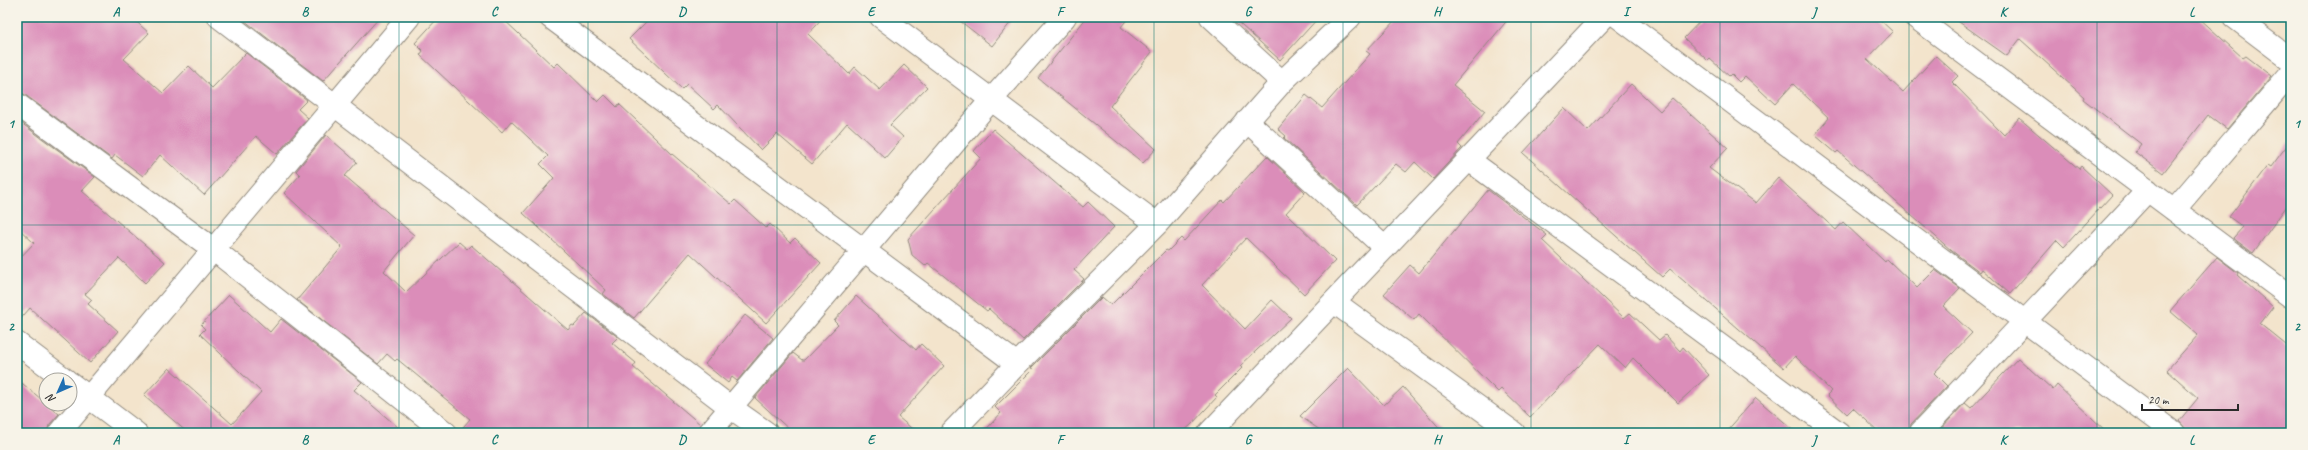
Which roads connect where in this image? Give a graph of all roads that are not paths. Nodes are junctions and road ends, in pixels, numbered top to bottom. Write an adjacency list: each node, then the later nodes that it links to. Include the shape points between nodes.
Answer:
1 (219, 17): 17 (street)
2 (409, 17): 17 (street)
3 (550, 17): 25 (street)
4 (881, 17): 15 (street)
5 (1065, 17): 15 (street)
6 (1211, 17): 14 (street)
7 (1350, 17): 14 (street)
8 (1604, 17): 19 (street)
9 (1618, 17): 28 (street)
10 (1915, 17): 20 (street)
11 (2234, 17): 12 (street)
12 (2291, 60)
13 (2291, 73): 21 (street)
14 (1282, 82): 18 (street)
15 (991, 100): 22 (street); 25 (street)
16 (17, 104): 24 (street)
17 (334, 106): 24 (street); 34 (street)
18 (1247, 121): 22 (street); 23 (street)
19 (1469, 160): 23 (street); 43 (street)
20 (2148, 190): 21 (street); 28 (street)
21 (2174, 210): 26 (street)
22 (1157, 224): 30 (street)
23 (1385, 248): 27 (street)
24 (214, 249): 33 (street); 37 (street)
25 (864, 251): 30 (street); 34 (street)
26 (2291, 297)
27 (1334, 302): 41 (street); 42 (street)
28 (2025, 322): 44 (street); 45 (street)
29 (17, 343): 31 (street)
30 (1017, 364): 40 (street)
31 (55, 372)
32 (78, 389): 33 (street)
33 (89, 398): 35 (street); 36 (street)
34 (730, 407): 38 (street); 39 (street)
35 (59, 433)
36 (136, 433)
37 (446, 433)
38 (709, 433)
39 (767, 433)
40 (951, 433)
41 (1209, 433)
42 (1514, 433)
43 (1839, 433)
44 (1920, 433)
45 (2174, 433)

